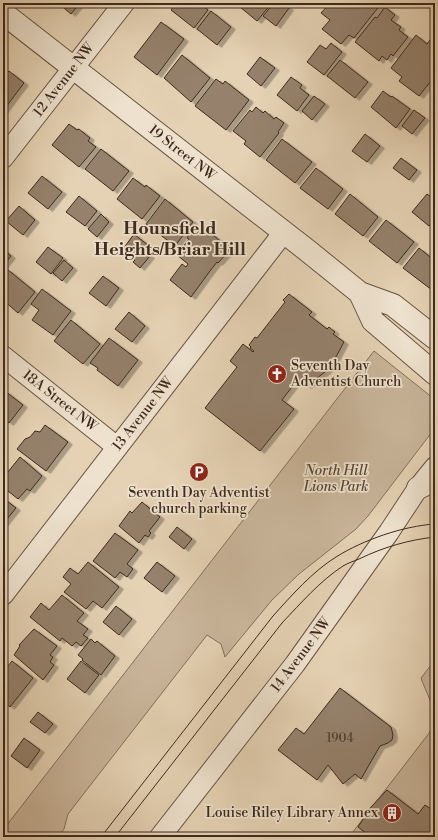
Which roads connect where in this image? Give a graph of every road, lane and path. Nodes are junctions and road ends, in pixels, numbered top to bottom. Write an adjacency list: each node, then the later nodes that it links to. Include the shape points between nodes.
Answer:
1 (124, 3): 3 (street, 12 Avenue NW)
2 (3, 13): 3 (street, 19 Street NW)
3 (73, 68): 4 (street, 12 Avenue NW); 5 (street, 19 Street NW)
4 (3, 158)
5 (284, 232): 6 (street, 19 Street NW); 10 (street, 13 Avenue NW)
6 (360, 293): 7 (street, 19 Street NW, via 393,305); 9 (street, 19 Street NW, via 373,321)
7 (435, 338)
8 (3, 356): 10 (street, 18A Street NW)
9 (435, 374)
10 (117, 447): 13 (street, 13 Avenue NW)
11 (435, 467): 12 (street, 14 Avenue NW)
12 (427, 484): 14 (street, 14 Avenue NW, via 310,644)
13 (3, 595)
14 (160, 837)

